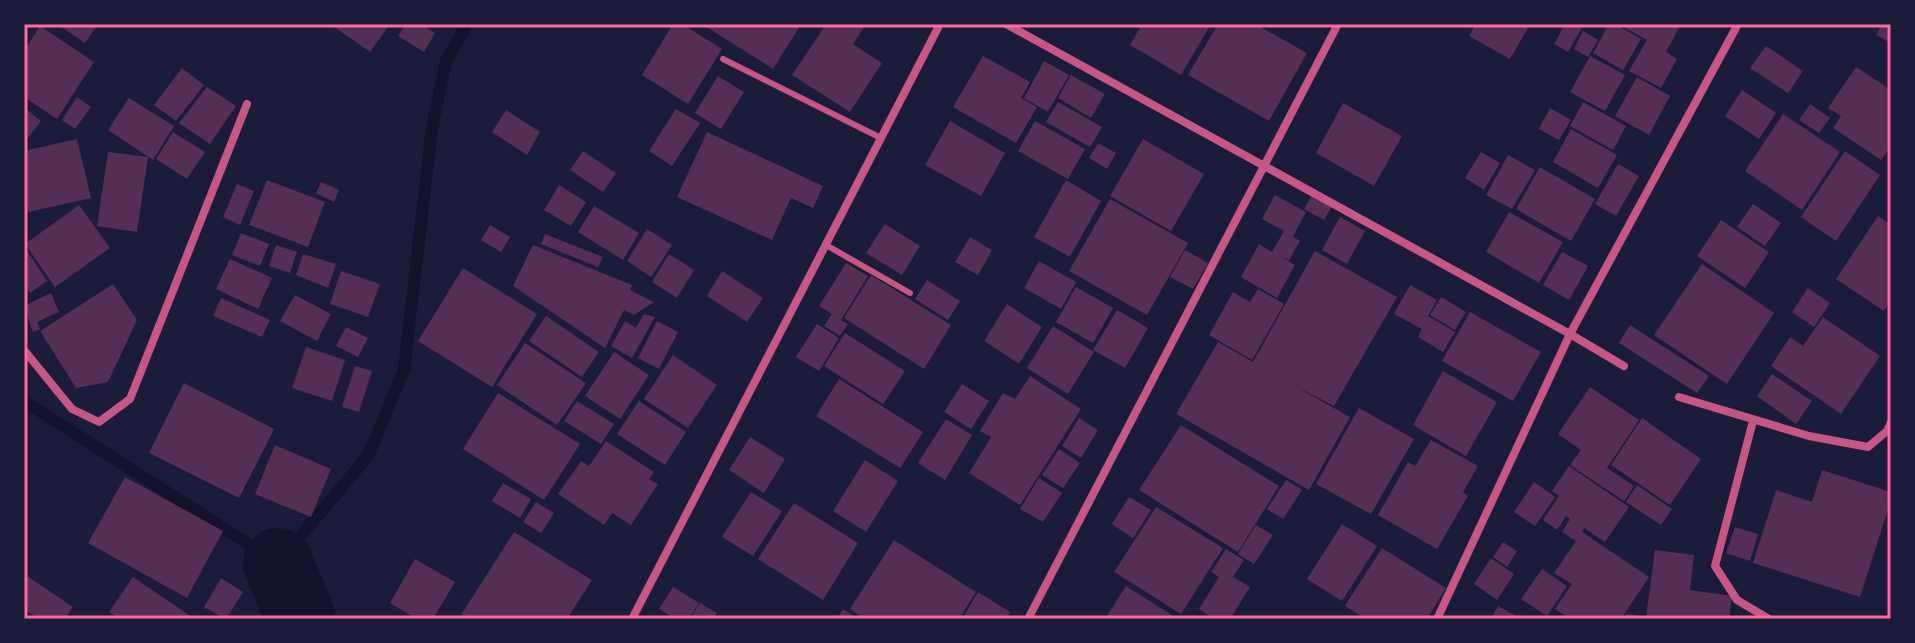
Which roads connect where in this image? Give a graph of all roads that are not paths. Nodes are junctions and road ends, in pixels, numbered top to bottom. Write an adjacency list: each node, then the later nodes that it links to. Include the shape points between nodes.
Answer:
1 (940, 24): 7 (street)
2 (1006, 24): 8 (street)
3 (1338, 24): 8 (street)
4 (1738, 24): 11 (street)
5 (723, 59): 7 (lane)
6 (247, 104): 12 (street, via 130,399 99,422 72,409)
7 (881, 138): 9 (street)
8 (1263, 167): 11 (street); 18 (street)
9 (826, 245): 10 (lane); 17 (street)
10 (910, 293)
11 (1570, 334): 13 (street); 19 (street)
12 (24, 350)
13 (1624, 366)
14 (1679, 397): 15 (street)
15 (1753, 421): 16 (street, via 1868,447); 20 (street, via 1715,566 1737,600)
16 (1891, 422)
17 (632, 619)
18 (1028, 619)
19 (1437, 619)
20 (1769, 619)

